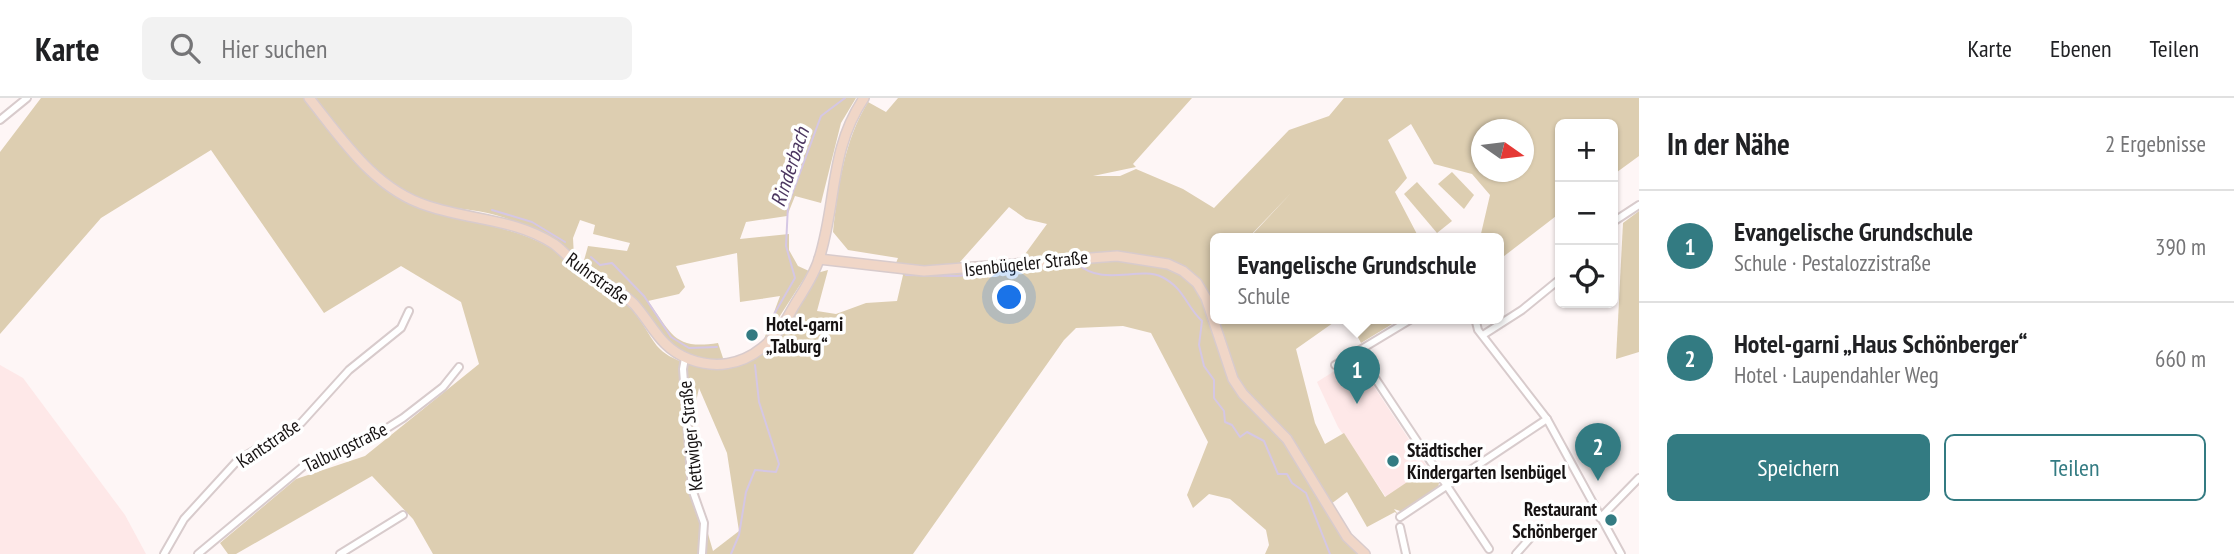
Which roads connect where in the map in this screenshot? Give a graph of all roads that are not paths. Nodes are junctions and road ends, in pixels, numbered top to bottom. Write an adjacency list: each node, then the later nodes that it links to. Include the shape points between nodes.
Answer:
1 (27, 98): 4 (street)
2 (309, 98): 18 (main road, Ruhrstraße, via 351,151 403,197 505,222 554,244 584,271 624,295 661,342)
3 (864, 98): 7 (main road, Ruhrstraße, via 843,139)
4 (0, 120)
5 (1639, 205): 6 (street)
6 (1618, 219)
7 (819, 259): 10 (main road, Isenbügeler Straße, via 924,271 1116,256 1168,264 1183,271 1197,283); 18 (main road, Ruhrstraße, via 775,335 750,357 716,365)
8 (1555, 283): 11 (street)
9 (409, 311): 31 (street, Kantstraße, via 401,328 349,370 300,423 239,460 184,519)
10 (1210, 311)
11 (1504, 322)
12 (1214, 324): 35 (main road, Isenbügeler Straße, via 1242,394 1287,439 1347,537)
13 (1403, 324): 17 (street)
14 (1478, 324): 16 (street)
15 (1500, 324): 16 (street)
16 (1483, 335): 21 (street)
17 (1357, 351): 19 (street); 23 (street)
18 (685, 358): 34 (street, Kettwiger Straße, via 692,489 705,523)
19 (1335, 365)
20 (459, 367): 32 (street, Talburgstraße, via 443,387 362,444 306,464)
21 (1547, 419): 23 (street); 26 (street)
22 (1639, 478): 26 (street)
23 (1447, 488): 25 (street); 29 (street)
24 (403, 515): 30 (street)
25 (1400, 517)
26 (1600, 518): 38 (street)
27 (1400, 527): 36 (street)
28 (1540, 527): 37 (street)
29 (1489, 549)
30 (353, 551): 33 (street)
31 (164, 554)
32 (198, 554)
33 (340, 554)
34 (702, 554)
35 (1365, 554)
36 (1406, 554)
37 (1516, 554)
38 (1622, 554)

